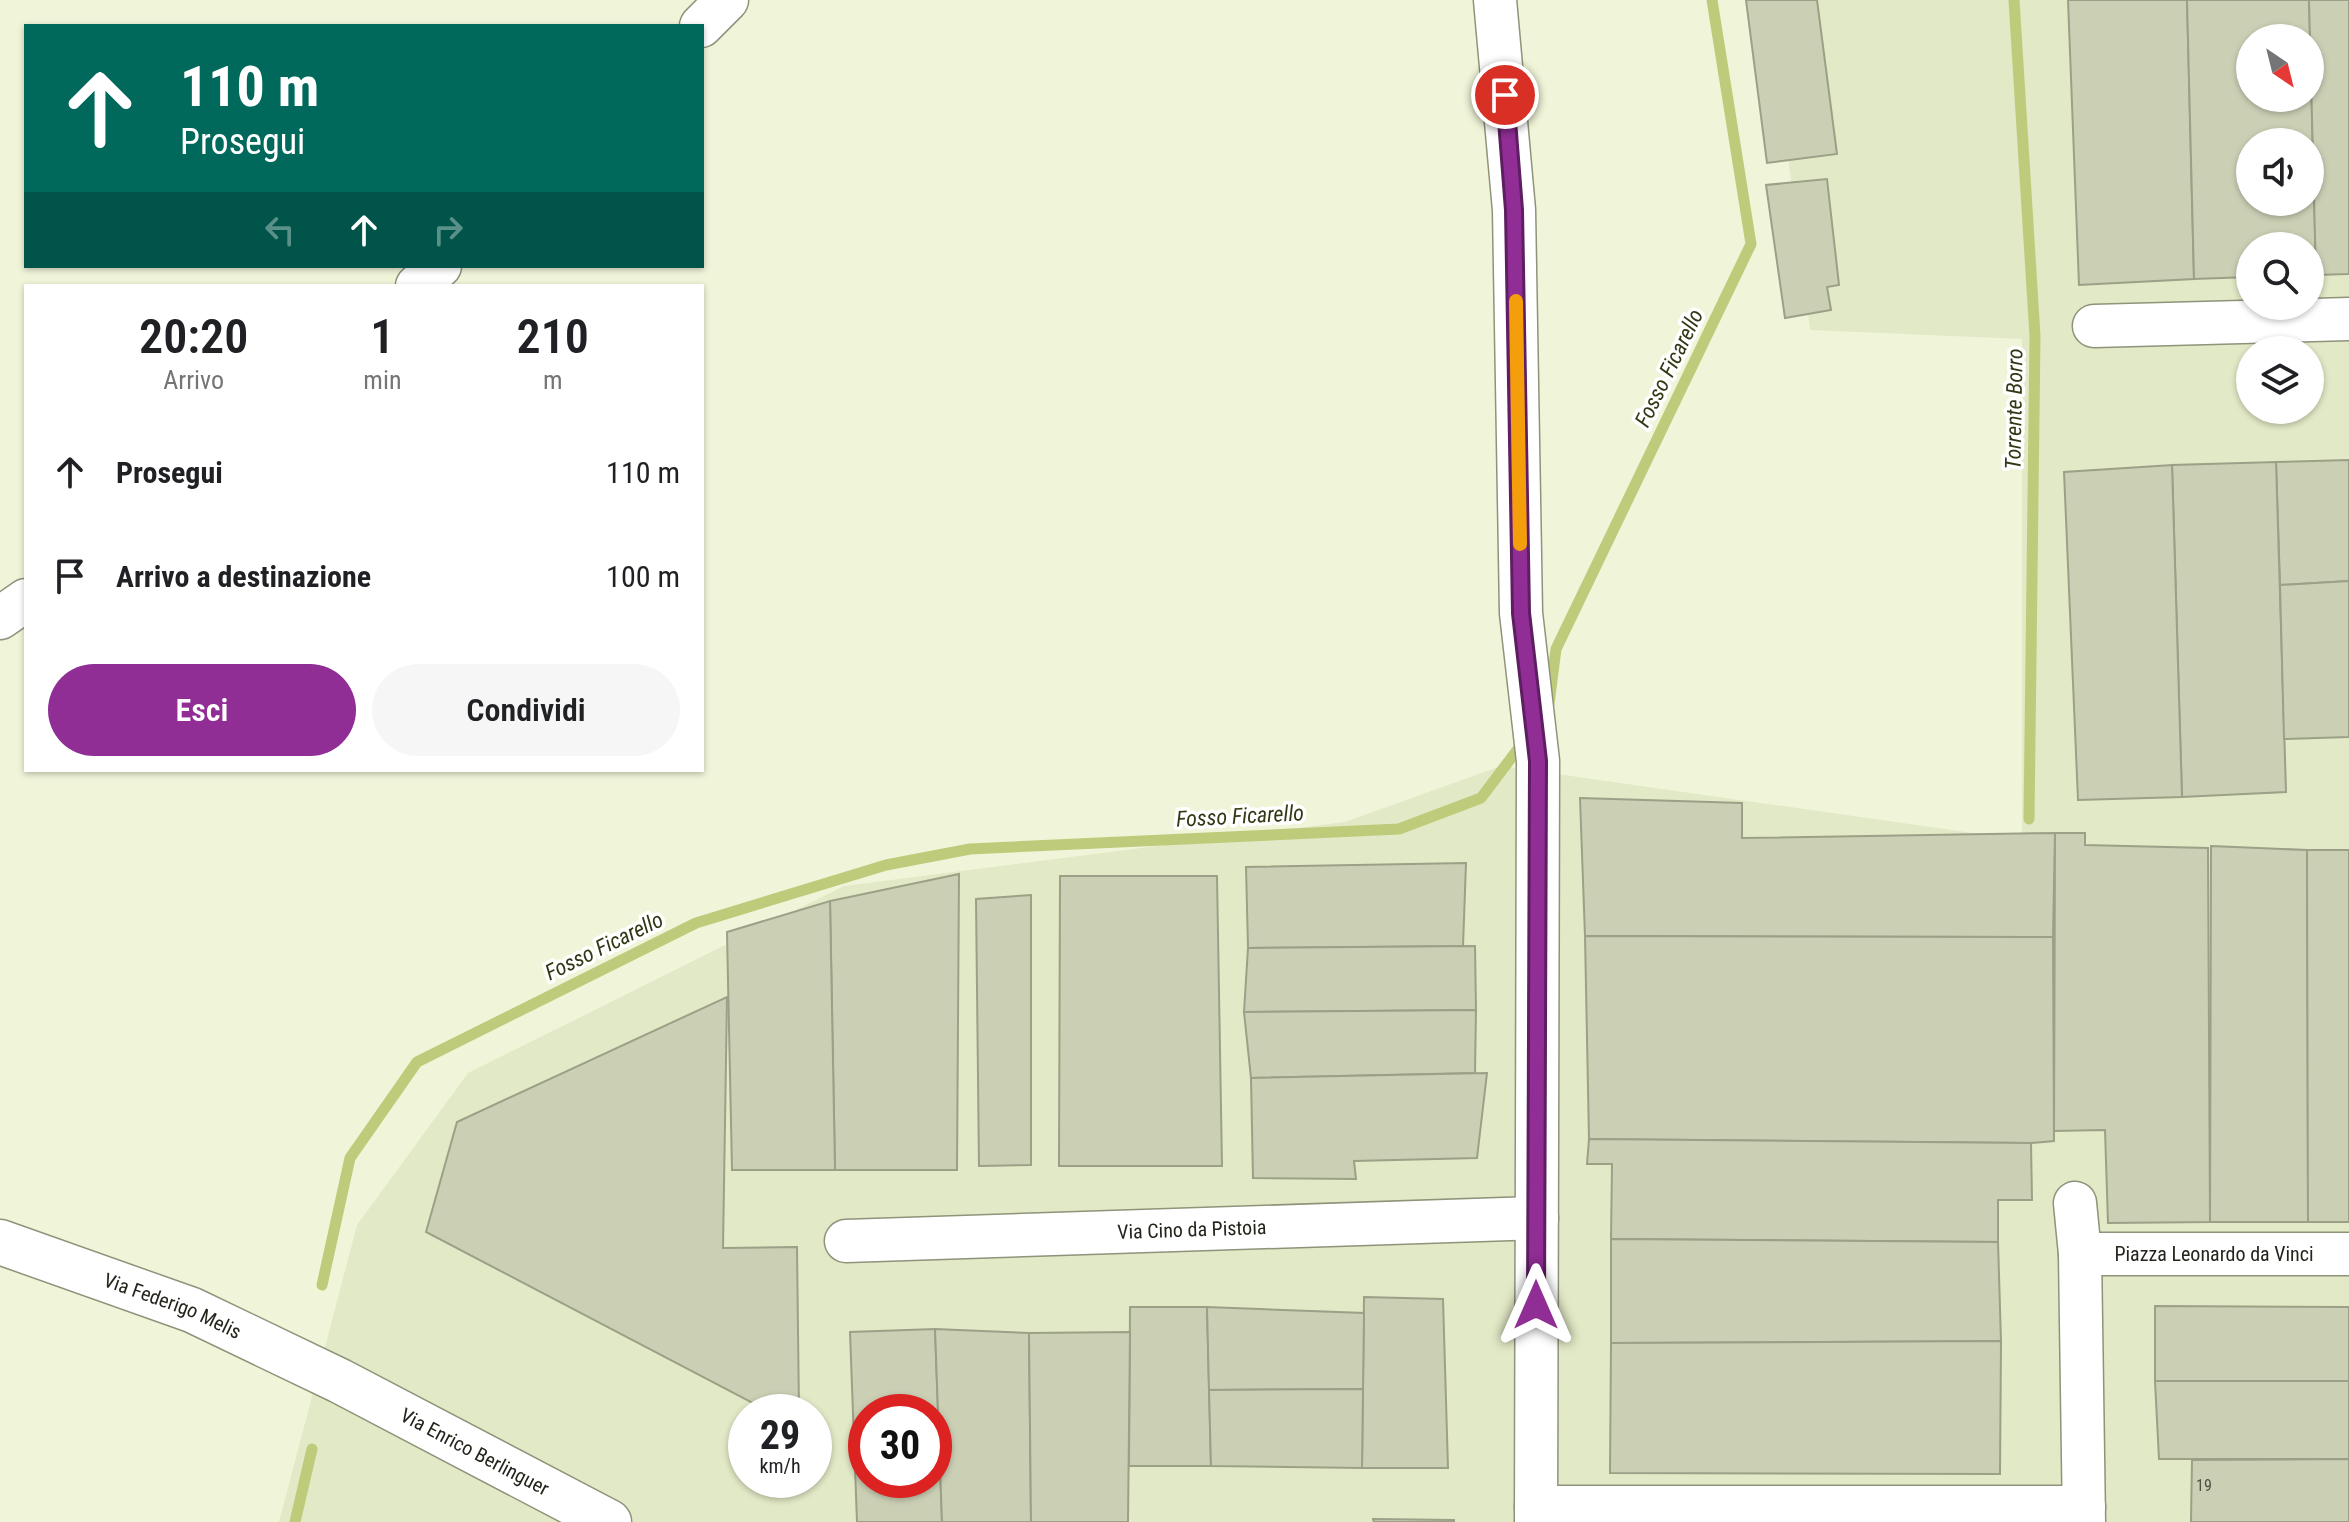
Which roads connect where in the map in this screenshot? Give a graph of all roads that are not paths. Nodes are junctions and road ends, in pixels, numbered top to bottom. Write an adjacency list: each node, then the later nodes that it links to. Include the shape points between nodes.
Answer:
1 (727, 0): 3 (street)
2 (1495, 0): 11 (street, via 1514,210 1521,613 1538,761)
3 (703, 24)
4 (438, 268): 5 (street)
5 (419, 284)
6 (2349, 319): 7 (street)
7 (2094, 326)
8 (24, 601): 9 (street)
9 (0, 618)
10 (2075, 1203): 14 (street)
11 (1537, 1218): 12 (street, Via Cino da Pistoia); 17 (street)
12 (846, 1241)
13 (0, 1242): 16 (main road, Via Federigo Melis, via 192,1310)
14 (2080, 1254): 15 (street, Piazza Leonardo da Vinci); 18 (street)
15 (2349, 1254)
16 (340, 1381): 19 (main road, Via Enrico Berlinguer)
17 (1536, 1515): 18 (street)
18 (2084, 1515)
19 (609, 1522)

